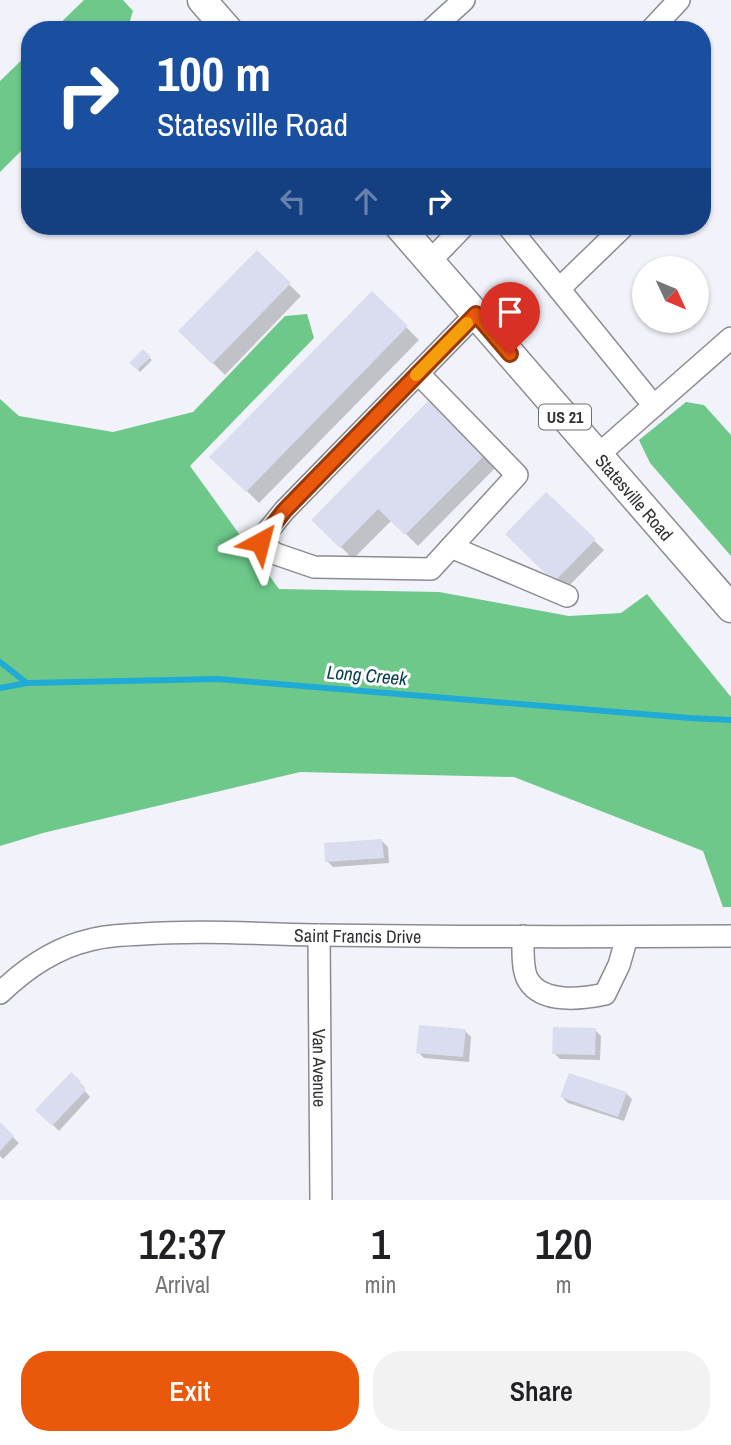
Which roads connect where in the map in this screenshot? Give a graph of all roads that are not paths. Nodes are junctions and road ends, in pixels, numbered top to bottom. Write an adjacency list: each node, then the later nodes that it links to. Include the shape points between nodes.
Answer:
1 (202, 0): 4 (main road)
2 (464, 0): 5 (street)
3 (679, 0): 6 (street)
4 (220, 21)
5 (440, 21)
6 (659, 21)
7 (407, 235): 11 (main road, Statesville Road / US 21)
8 (455, 235): 11 (street)
9 (515, 235): 12 (street)
10 (615, 235): 12 (street)
11 (430, 261): 13 (main road, Statesville Road / US 21)
12 (559, 289): 16 (street)
13 (476, 314): 15 (street); 17 (main road, Statesville Road / US 21)
14 (731, 338): 16 (street)
15 (418, 373): 18 (street, via 517,475); 18 (street, via 284,511 260,542 276,554 314,568 431,569)
16 (654, 406): 17 (street)
17 (597, 455): 20 (main road, Statesville Road / US 21)
18 (451, 547): 19 (street)
19 (567, 596)
20 (731, 608)
21 (319, 935): 22 (street, Saint Francis Drive); 25 (street, Saint Francis Drive, via 173,932 93,939 46,957); 26 (street, Van Avenue)
22 (523, 936): 24 (street, Saint Francis Drive); 24 (street, via 528,980 541,993 558,998 605,994)
23 (731, 936): 24 (street, Saint Francis Drive)
24 (627, 937)
25 (0, 992)
26 (321, 1200)

